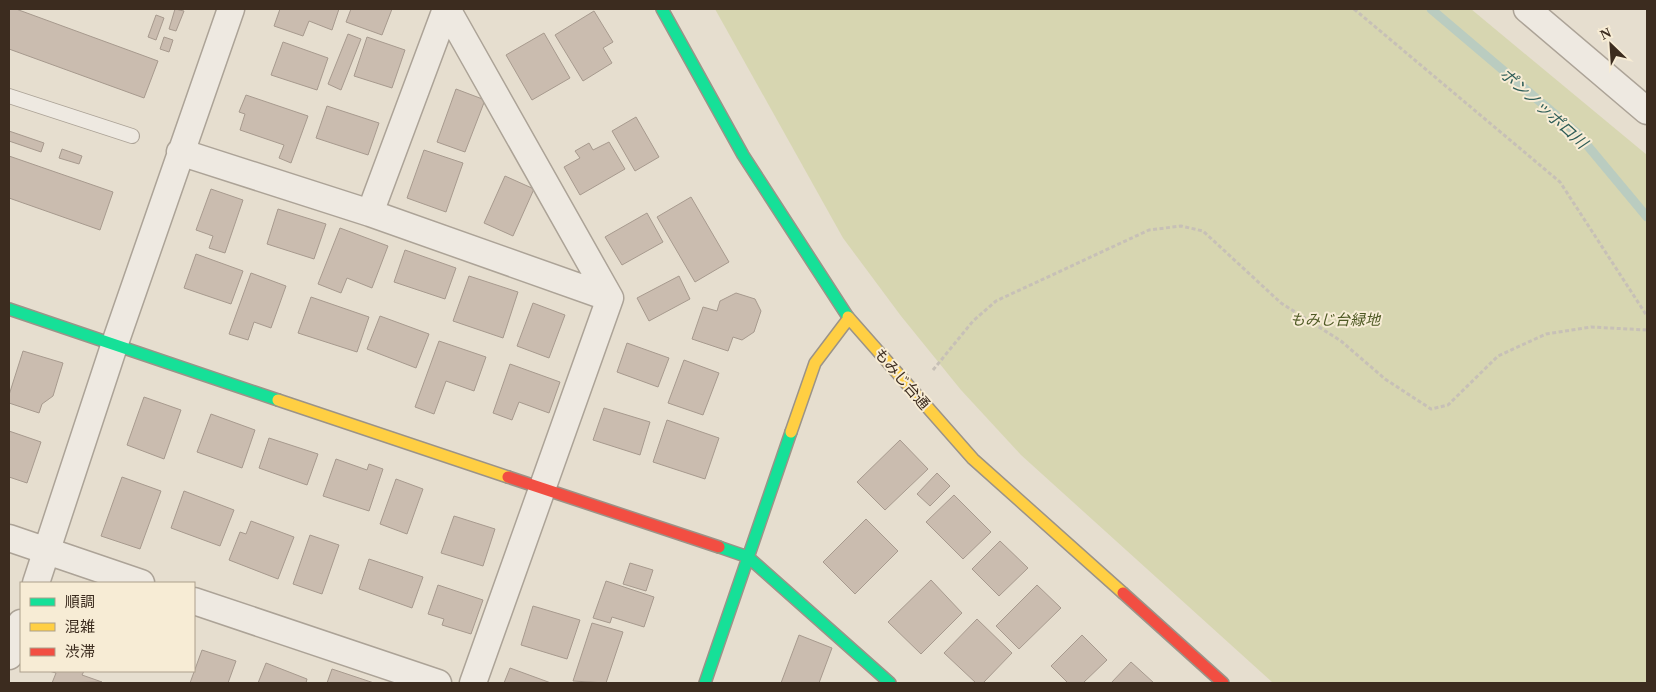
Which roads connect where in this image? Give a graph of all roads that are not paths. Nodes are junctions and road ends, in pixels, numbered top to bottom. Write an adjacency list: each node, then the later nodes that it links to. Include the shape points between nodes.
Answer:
1 (231, 9): 8 (street)
2 (447, 9): 9 (street); 10 (street)
3 (662, 9): 12 (street, もみじ台通, via 743,155)
4 (1527, 9): 6 (street)
5 (9, 96): 7 (lane)
6 (1647, 111)
7 (132, 136)
8 (180, 152): 9 (street); 13 (street)
9 (370, 213): 10 (street)
10 (610, 298): 14 (street)
11 (9, 308): 13 (street)
12 (849, 318): 17 (street, via 815,363); 27 (street, もみじ台通, via 973,459)
13 (114, 346): 14 (street); 16 (street)
14 (541, 487): 17 (street); 24 (street)
15 (9, 538): 16 (street)
16 (48, 552): 18 (street); 19 (street)
17 (748, 557): 25 (street); 26 (street)
18 (36, 582)
19 (138, 582)
20 (195, 601): 23 (street)
21 (20, 626): 22 (street)
22 (9, 656)
23 (438, 683)
24 (473, 683)
25 (705, 683)
26 (890, 683)
27 (1223, 683)

